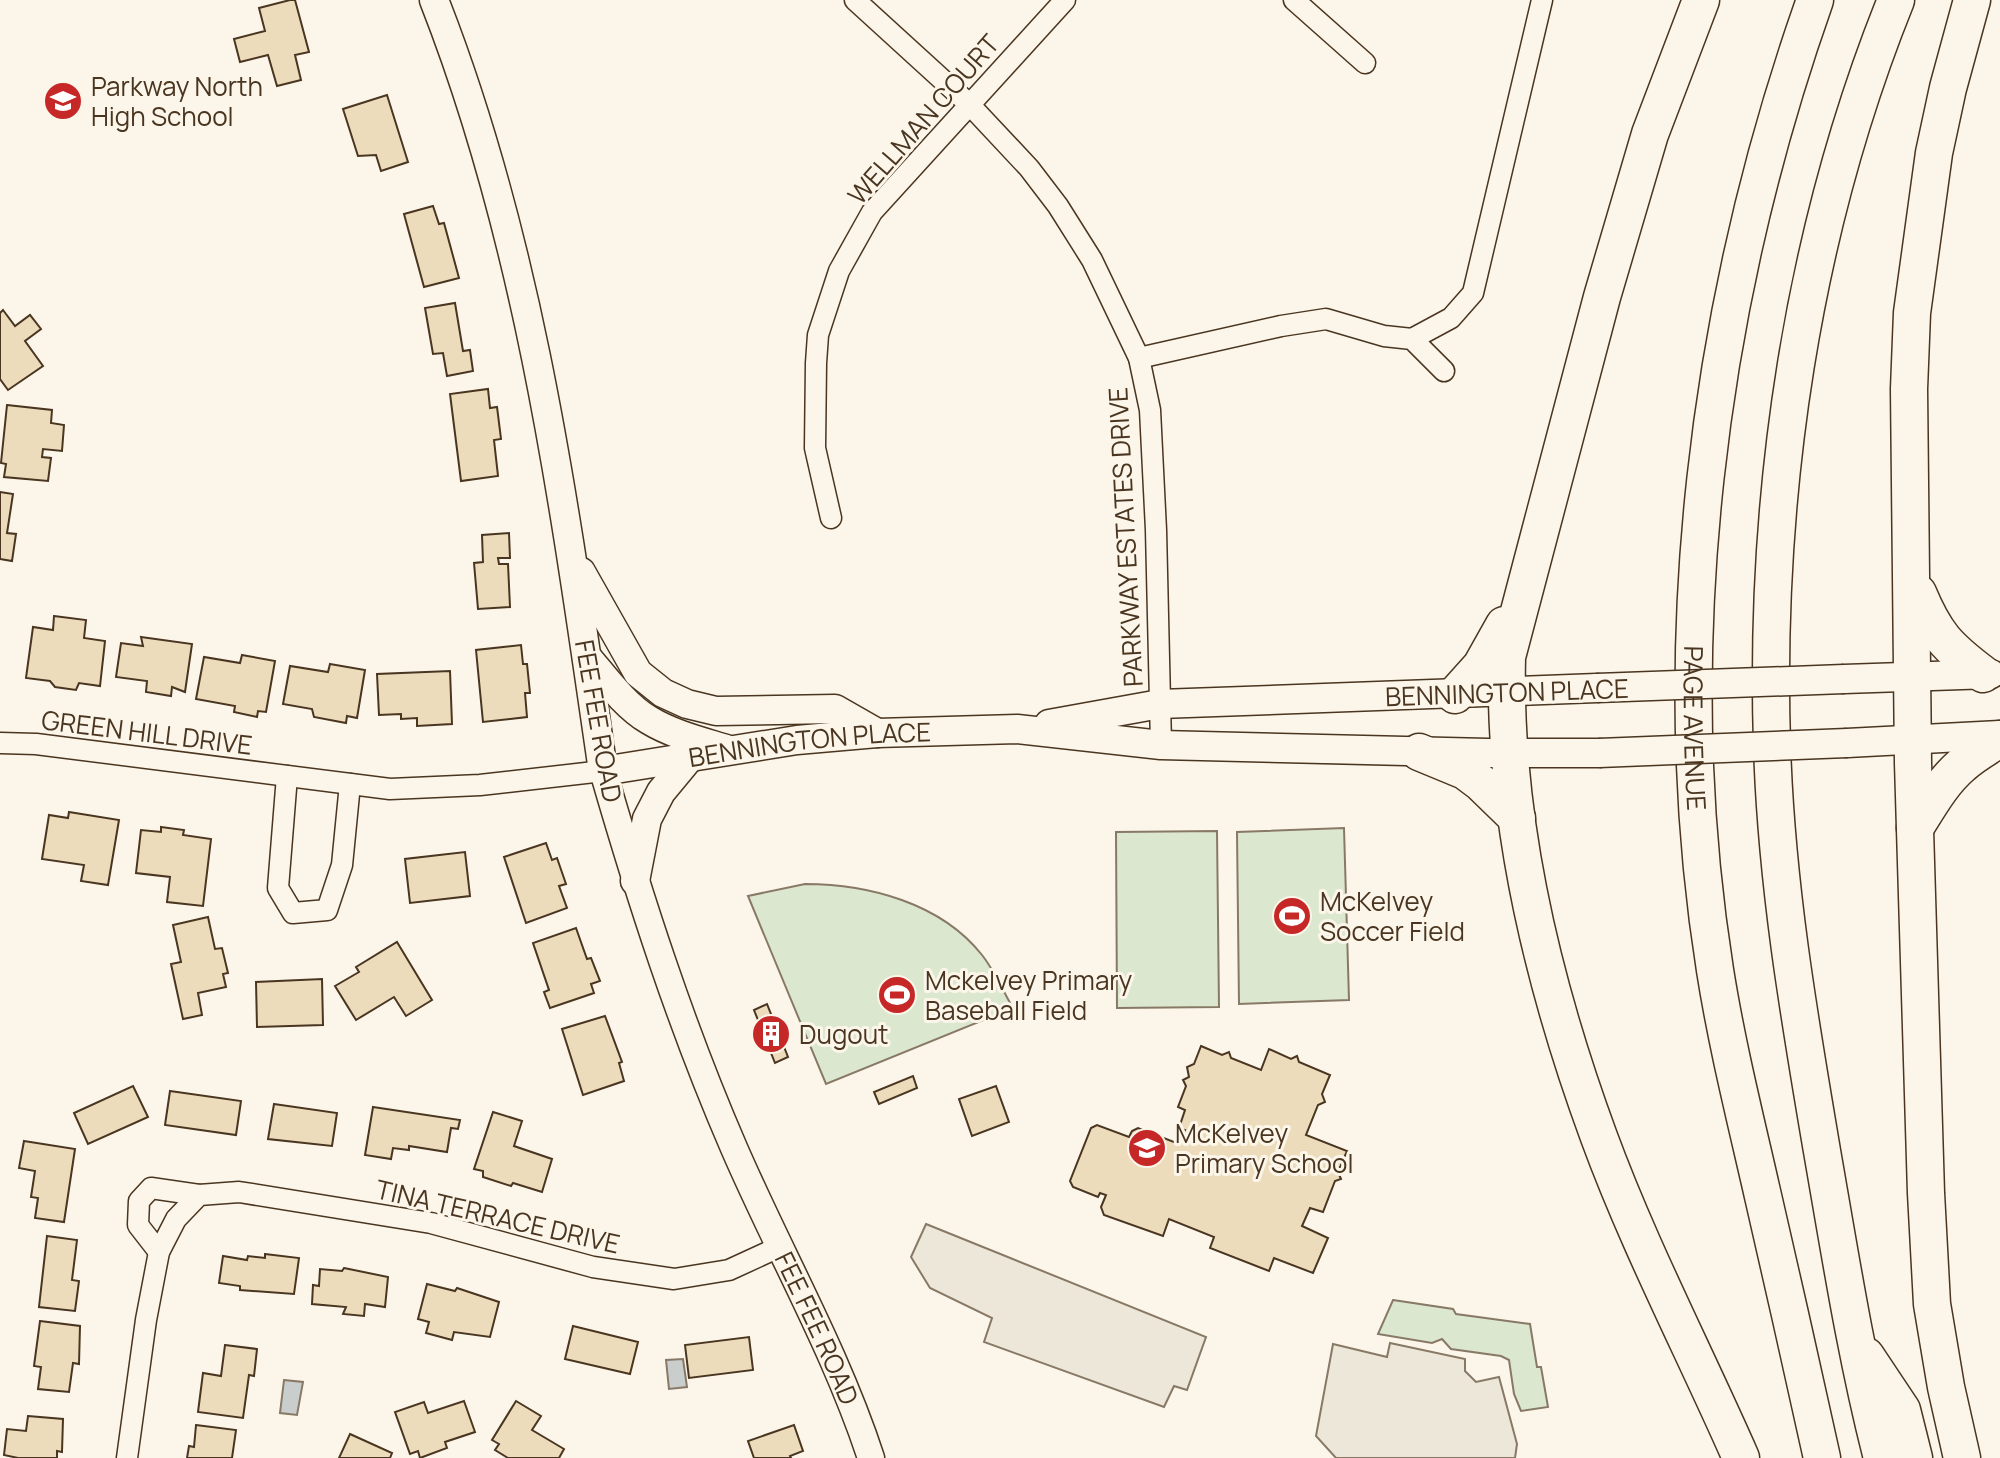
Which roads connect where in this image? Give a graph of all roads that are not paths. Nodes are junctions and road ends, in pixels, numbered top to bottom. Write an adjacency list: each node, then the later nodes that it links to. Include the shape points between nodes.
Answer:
1 (434, 0): 16 (main road, FEE FEE ROAD, via 493,173 540,367)
2 (855, 0): 11 (street, PARKWAY ESTATES DRIVE)
3 (1065, 0): 11 (street, WELLMAN COURT)
4 (1294, 0): 10 (street)
5 (1542, 0): 12 (street, via 1473,293 1451,318)
6 (1701, 0): 18 (highway, via 1650,134)
7 (1815, 0): 48 (highway, PAGE AVENUE, via 1769,147 1729,307 1705,484 1695,708 1697,794 1715,968)
8 (1896, 0): 44 (highway, via 1842,164 1804,323 1782,482 1771,645 1772,746 1784,905)
9 (1972, 0): 17 (highway, via 1934,153 1912,313)
10 (1365, 63)
11 (969, 104): 13 (street, PARKWAY ESTATES DRIVE, via 1058,206 1092,260); 15 (street, WELLMAN COURT, via 872,212 839,271 818,335 816,363 815,448)
12 (1412, 339): 13 (street, via 1326,319); 14 (street)
13 (1139, 358): 24 (street, PARKWAY ESTATES DRIVE, via 1150,410)
14 (1444, 371)
15 (831, 518)
16 (572, 554): 19 (main road, FEE FEE ROAD); 26 (main road, via 638,673 663,693 716,711 835,709)
17 (1913, 579): 20 (highway, via 1939,636 1957,655); 21 (highway)
18 (1523, 592): 22 (highway, via 1507,657); 23 (highway, via 1481,666)
19 (587, 657): 31 (main road, via 647,719); 35 (main road, FEE FEE ROAD)
20 (1992, 674): 21 (main road, BENNINGTON PLACE)
21 (1912, 676): 22 (main road, BENNINGTON PLACE, bridge); 28 (highway)
22 (1507, 693): 23 (main road, BENNINGTON PLACE); 33 (highway)
23 (1455, 695): 24 (main road, BENNINGTON PLACE)
24 (1160, 704): 25 (main road, BENNINGTON PLACE); 30 (street, PARKWAY ESTATES DRIVE)
25 (1017, 729): 26 (main road, BENNINGTON PLACE); 30 (main road, BENNINGTON PLACE)
26 (877, 733): 31 (main road, BENNINGTON PLACE)
27 (2000, 737): 28 (main road, BENNINGTON PLACE); 39 (highway, via 1953,773)
28 (1913, 741): 33 (main road, BENNINGTON PLACE, bridge); 39 (highway)
29 (0, 743): 36 (street, GREEN HILL DRIVE)
30 (1161, 745): 32 (main road, BENNINGTON PLACE)
31 (731, 751): 34 (main road, BENNINGTON PLACE)
32 (1419, 752): 33 (main road, BENNINGTON PLACE); 38 (highway, via 1465,771)
33 (1509, 753): 38 (highway)
34 (690, 757): 35 (main road, BENNINGTON PLACE); 40 (main road, via 647,819)
35 (603, 771): 37 (street, GREEN HILL DRIVE, via 466,786 390,789); 40 (street, FEE FEE ROAD)
36 (287, 776): 37 (street, GREEN HILL DRIVE); 37 (street, via 278,888 293,913 327,910 342,865)
37 (350, 784)
38 (1517, 818): 47 (highway, via 1550,981 1599,1139)
39 (1915, 828): 51 (highway, via 1932,1304)
40 (635, 881): 42 (street, FEE FEE ROAD, via 734,1147)
41 (199, 1195): 42 (street, TINA TERRACE DRIVE, via 239,1192 431,1223 593,1267 674,1279 729,1270); 43 (street, via 176,1219); 43 (street, TINA TERRACE DRIVE, via 151,1188 139,1201 138,1225)
42 (779, 1247): 46 (street, FEE FEE ROAD, via 846,1389)
43 (159, 1252): 45 (street)
44 (1856, 1341): 49 (highway); 50 (highway, via 1902,1410)
45 (127, 1458)
46 (871, 1458)
47 (1741, 1458)
48 (1822, 1458)
49 (1882, 1458)
50 (1914, 1458)
51 (1962, 1458)

